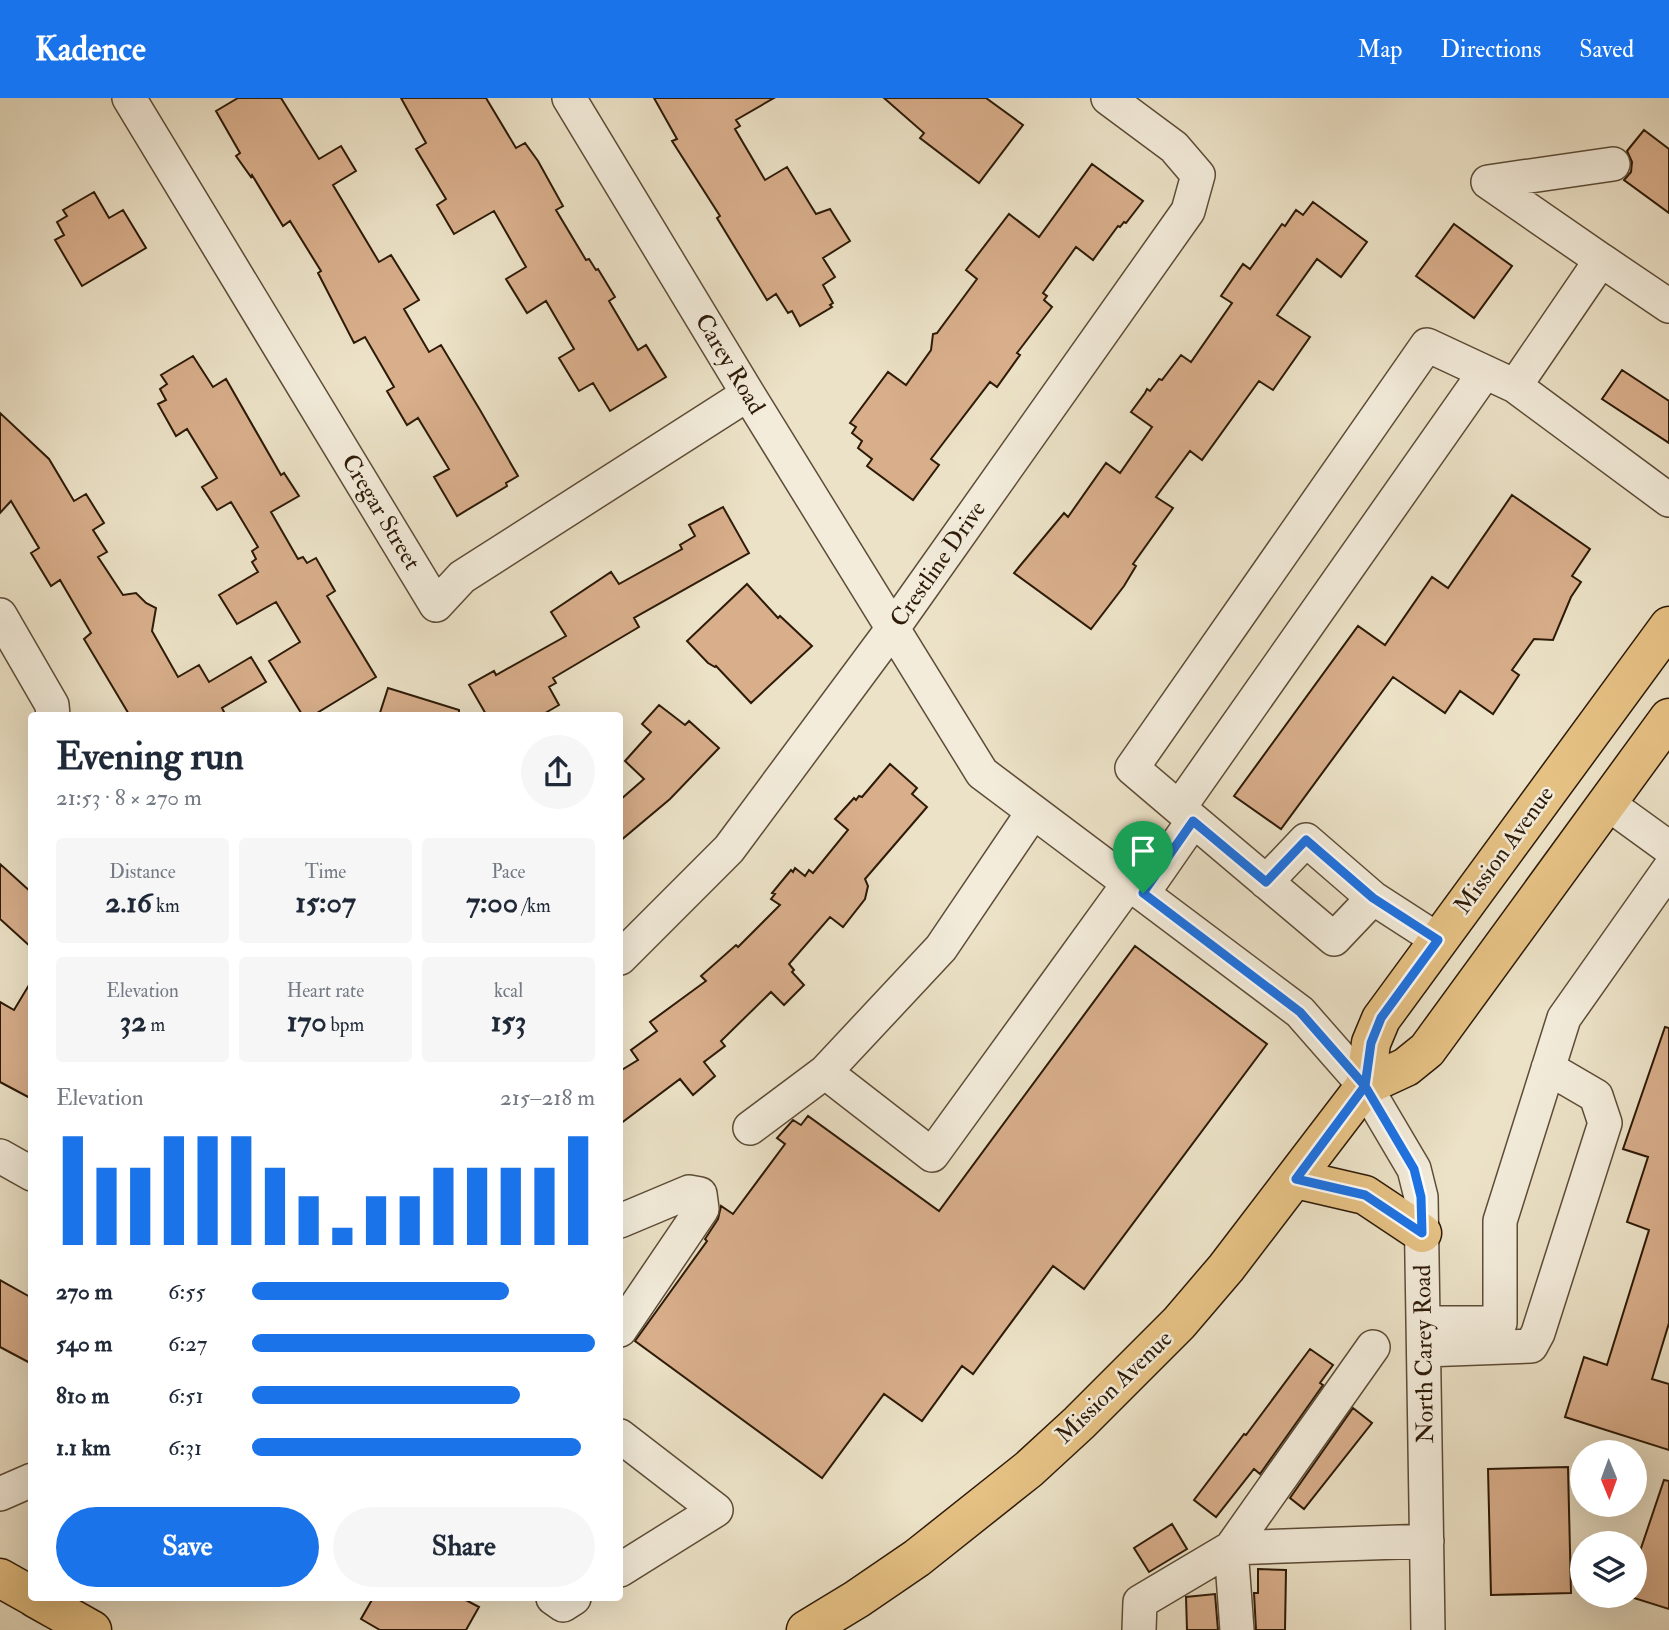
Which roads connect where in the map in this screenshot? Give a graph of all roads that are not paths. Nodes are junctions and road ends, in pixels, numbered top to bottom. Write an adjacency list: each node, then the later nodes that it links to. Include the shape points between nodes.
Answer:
1 (129, 98): 9 (street, Cregar Street, via 436,605 462,578)
2 (569, 98): 9 (street, Carey Road)
3 (1108, 98): 13 (street, Crestline Drive, via 1174,147 1198,174 1188,211)
4 (1613, 164): 5 (street, via 1489,182)
5 (1601, 260): 6 (street); 8 (street)
6 (1669, 306)
7 (1485, 372): 8 (street); 18 (street); 18 (street, via 1427,345 1132,768)
8 (1515, 386): 10 (street)
9 (748, 394): 13 (street, Carey Road)
10 (1669, 500)
11 (0, 615): 14 (street)
12 (1669, 626): 24 (main road, Mission Avenue)
13 (893, 628): 17 (street, North Carey Road, via 982,773); 25 (street, Crestline Drive, via 729,849)
14 (53, 712)
15 (1669, 718): 16 (main road, Mission Avenue)
16 (1607, 803): 19 (street); 28 (main road, Mission Avenue, via 1427,1050 1406,1068)
17 (1033, 812): 22 (street, North Carey Road); 27 (street, via 941,948)
18 (1186, 814): 21 (street); 22 (street)
19 (1669, 848)
20 (1669, 869): 26 (street, via 1564,1018)
21 (1266, 882): 23 (street, via 1334,939); 23 (street, via 1306,840)
22 (1136, 888): 27 (street, via 932,1155); 28 (street, North Carey Road, via 1300,1012)
23 (1373, 898): 24 (street)
24 (1438, 940): 28 (main road, Mission Avenue, via 1381,1018 1371,1043)
25 (623, 955)
26 (1548, 1068): 35 (street, via 1500,1222); 37 (street, via 1596,1096 1605,1123)
27 (825, 1072): 29 (street)
28 (1365, 1086): 32 (main road, Mission Avenue); 34 (street, North Carey Road, via 1414,1169)
29 (750, 1128)
30 (0, 1156): 31 (street)
31 (28, 1172)
32 (1296, 1179): 34 (main road, via 1365,1195); 49 (main road, Mission Avenue, via 1179,1323 1079,1423 917,1558)
33 (623, 1220): 36 (street, via 689,1192 700,1194 702,1209)
34 (1422, 1233): 38 (street, North Carey Road)
35 (1500, 1323): 37 (street); 38 (street)
36 (623, 1326)
37 (1538, 1332): 38 (street, via 1531,1346)
38 (1424, 1337): 43 (street, North Carey Road)
39 (1374, 1347): 44 (street)
40 (623, 1438): 45 (street, via 716,1510)
41 (28, 1482): 42 (street)
42 (0, 1494)
43 (1427, 1541): 44 (street); 53 (street, North Carey Road)
44 (1231, 1548): 51 (street, via 1140,1602); 52 (street)
45 (625, 1560)
46 (0, 1578): 47 (main road)
47 (28, 1594)
48 (40, 1601): 50 (main road)
49 (817, 1627)
50 (92, 1630)
51 (1139, 1630)
52 (1237, 1630)
53 (1428, 1630)

